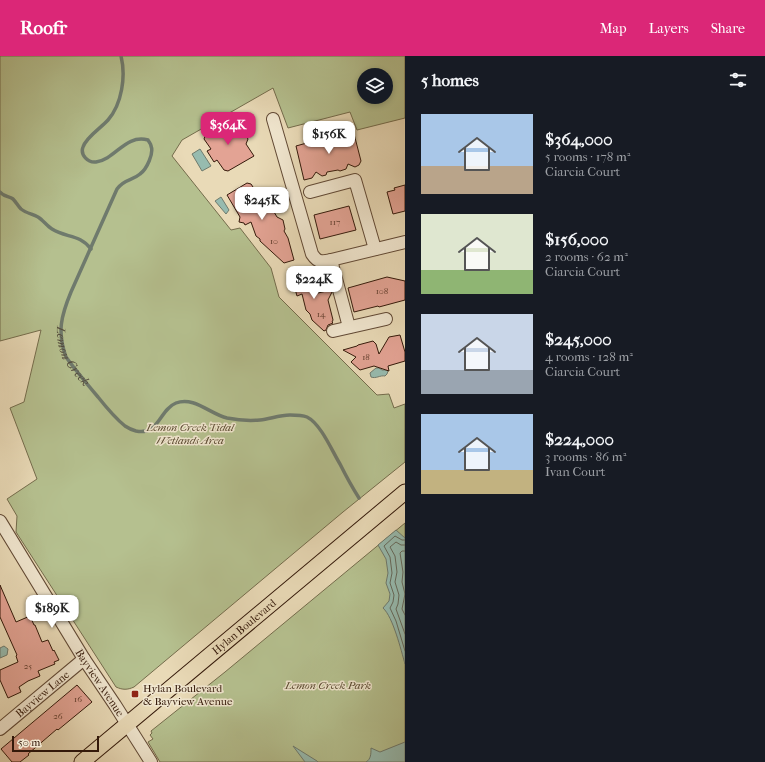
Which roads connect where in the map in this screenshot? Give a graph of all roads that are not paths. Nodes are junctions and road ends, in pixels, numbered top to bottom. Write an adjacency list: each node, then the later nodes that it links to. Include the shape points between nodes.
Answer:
1 (273, 119): 5 (street, via 312,254 316,260)
2 (310, 192): 4 (street, via 355,180)
3 (405, 242): 4 (street)
4 (374, 249): 5 (street)
5 (331, 260): 7 (street)
6 (386, 319): 7 (street)
7 (349, 327): 8 (street)
8 (333, 331)
9 (405, 492): 12 (main road, Hylan Boulevard)
10 (0, 521): 11 (street, Bayview Avenue)
11 (84, 659): 12 (street, Bayview Avenue); 13 (street, Bayview Lane)
12 (127, 724): 14 (main road, Hylan Boulevard); 15 (street, Bayview Avenue)
13 (0, 729)
14 (82, 762)
15 (151, 762)

